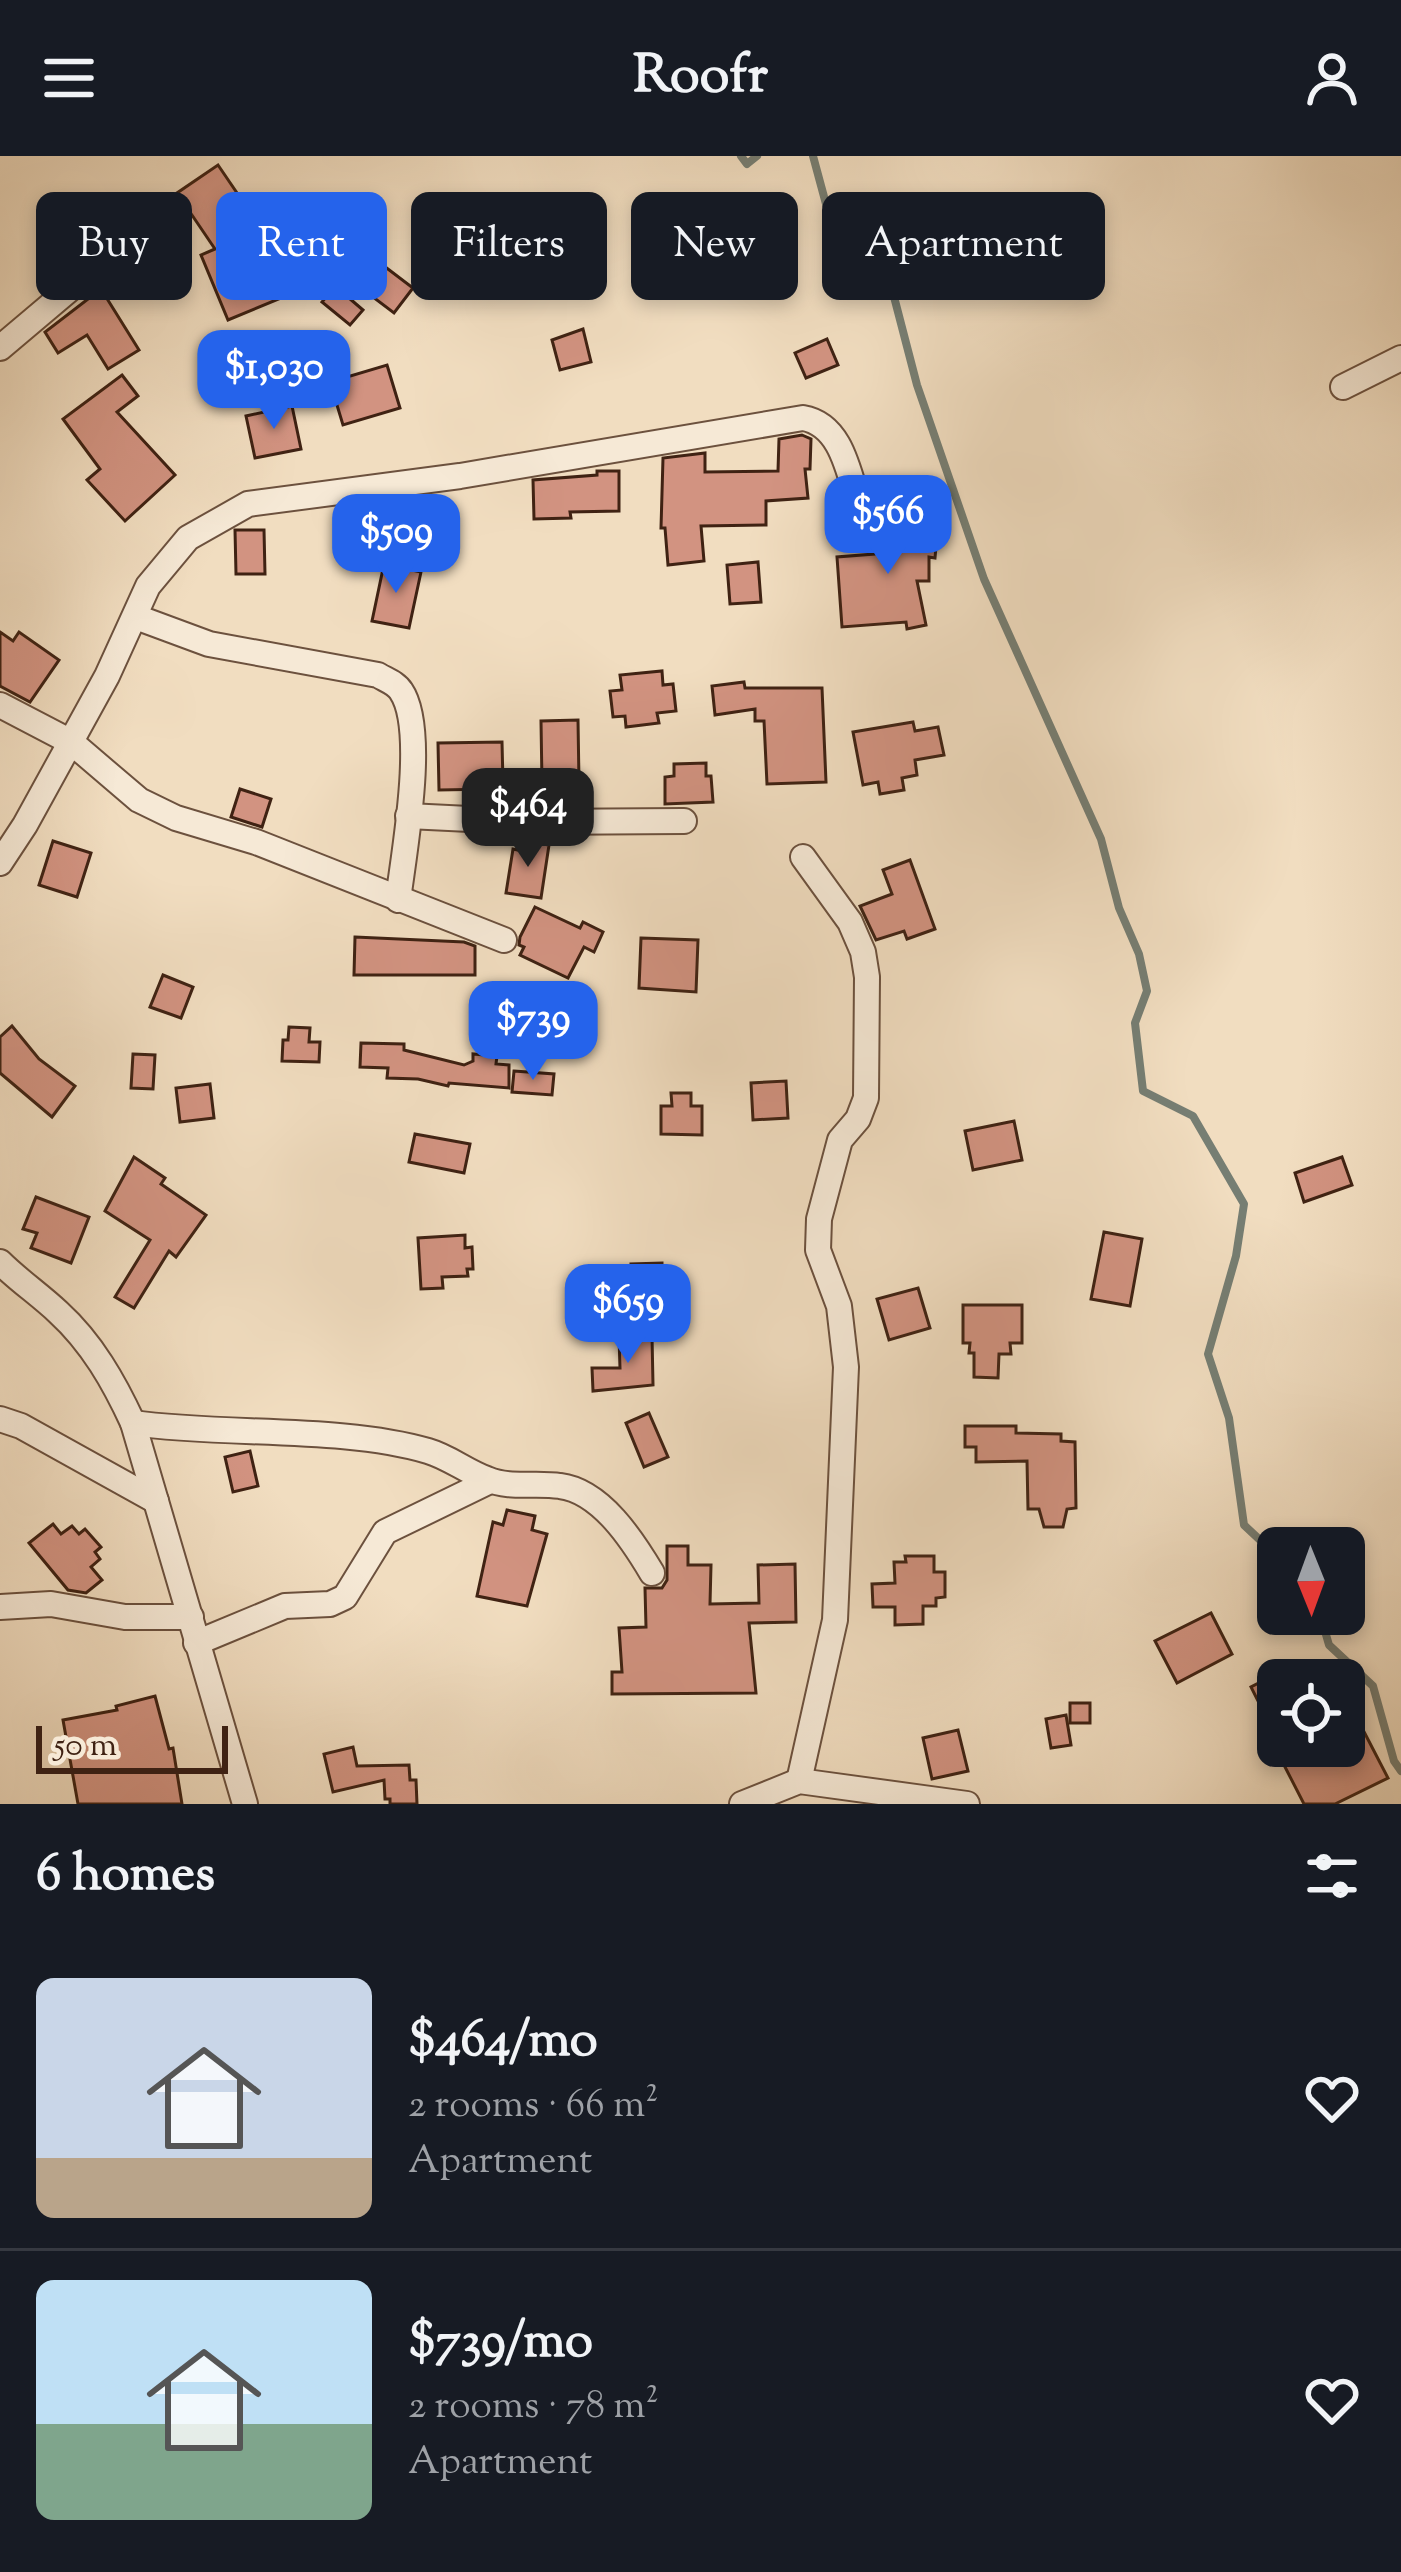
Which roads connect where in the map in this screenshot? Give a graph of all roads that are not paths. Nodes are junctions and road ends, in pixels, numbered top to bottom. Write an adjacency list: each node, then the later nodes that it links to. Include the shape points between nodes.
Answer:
1 (57, 300): 2 (street)
2 (0, 348)
3 (1401, 358): 4 (street)
4 (1343, 387)
5 (856, 495): 6 (street, via 831,432 803,418 248,503 188,538 148,586)
6 (136, 617): 8 (street); 9 (street, via 209,644 400,687 414,744)
7 (0, 706): 8 (street)
8 (71, 742): 12 (street); 13 (street, via 139,800 176,818)
9 (408, 816): 10 (street); 13 (street)
10 (684, 821)
11 (803, 857): 24 (street, via 850,922 867,977 866,1098 840,1140 819,1220 818,1250 839,1306 847,1367 835,1619)
12 (0, 862)
13 (398, 900): 14 (street)
14 (504, 940)
15 (0, 1262): 17 (street, via 92,1349)
16 (0, 1419): 19 (street)
17 (133, 1423): 18 (street, via 397,1444); 19 (street)
18 (490, 1481): 20 (street, via 578,1492 632,1540); 23 (street, via 385,1532 345,1597 285,1606)
19 (156, 1501): 22 (street)
20 (652, 1573)
21 (0, 1607): 22 (street)
22 (191, 1617): 23 (street)
23 (196, 1643): 25 (street)
24 (799, 1781): 26 (street); 27 (street)
25 (245, 1804)
26 (742, 1804)
27 (968, 1804)

